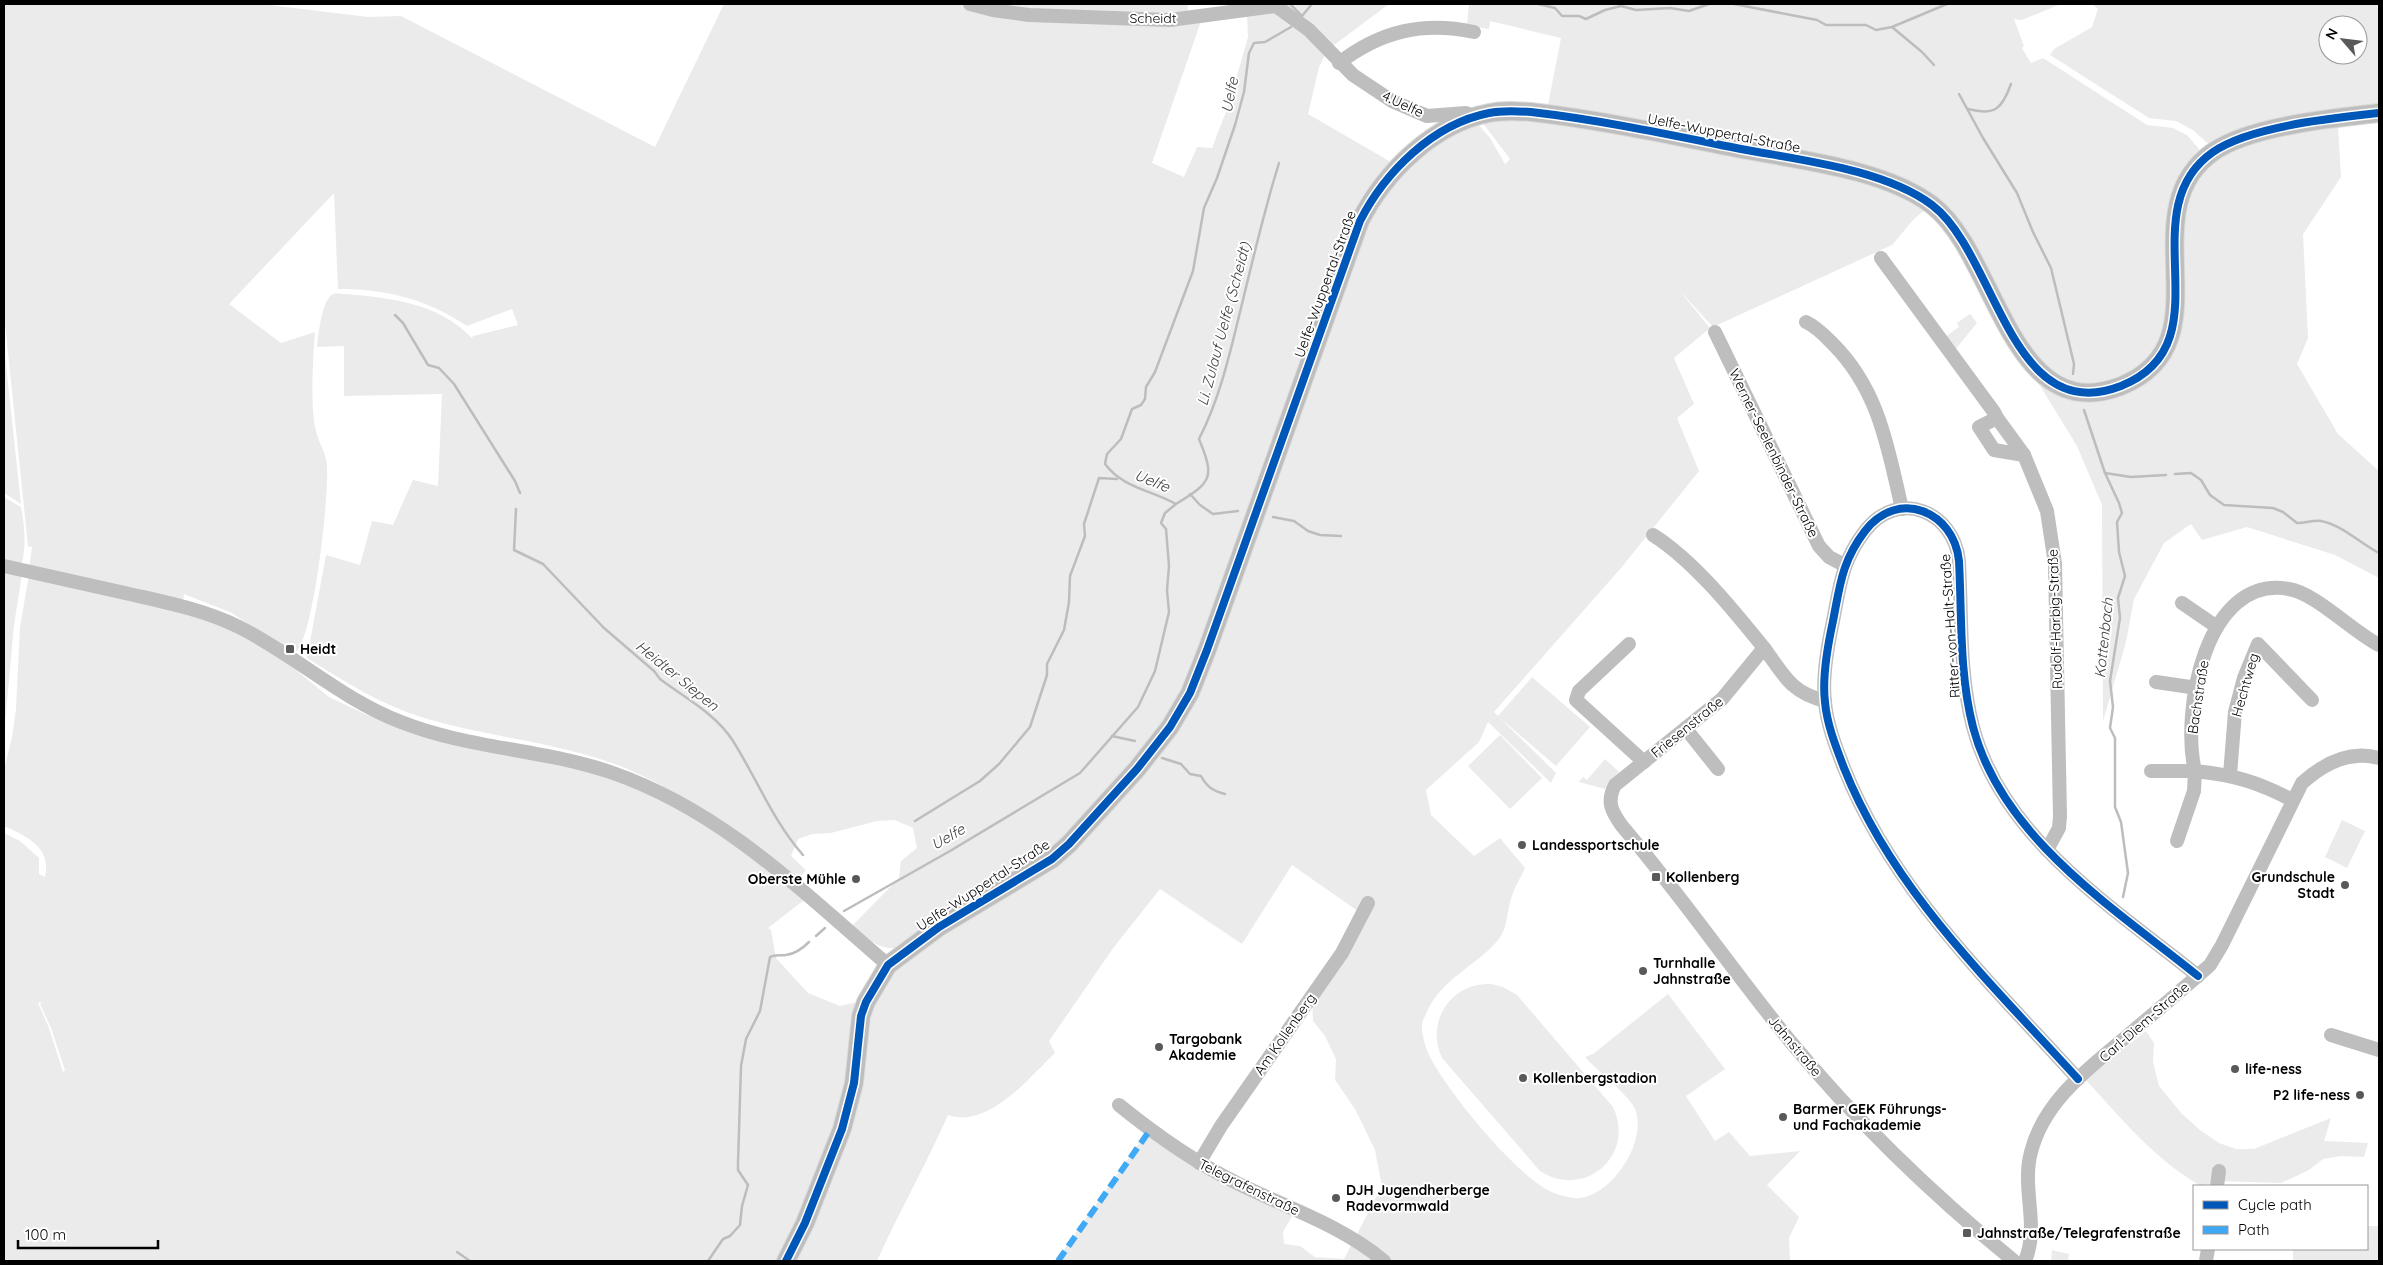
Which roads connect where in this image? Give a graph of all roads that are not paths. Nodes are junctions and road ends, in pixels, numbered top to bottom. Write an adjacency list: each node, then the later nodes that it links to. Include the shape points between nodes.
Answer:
1 (970, 4): 2 (street, Scheidt, via 1029,15 1170,20)
2 (1276, 6): 4 (street, 4.Uelfe, via 1310,30)
3 (1474, 32): 4 (street, via 1420,27 1406,30 1368,44)
4 (1340, 63): 6 (street, 4.Uelfe, via 1360,81 1416,112 1432,116 1466,113)
5 (2379, 113): 6 (main road, Uelfe-Wuppertal-Straße, via 2295,125 2248,136 2224,145 2204,160 2188,179 2176,213 2176,313 2162,356 2130,381 2111,389 2086,392 2058,385 2038,372 2025,356 1975,262 1949,223 1932,205 1896,186 1816,164 1546,114 1502,112)
6 (1474, 117): 37 (main road, Uelfe-Wuppertal-Straße, via 1441,134 1398,166 1360,221 1200,671 1170,727 1106,804 1052,858 939,927)
7 (1881, 258): 10 (street)
8 (1806, 322): 12 (street, via 1838,349 1860,376 1891,452)
9 (1715, 332): 14 (street, Werner-Seelenbinder-Straße, via 1819,546 1829,558)
10 (1997, 418): 11 (street, Rudolf-Harbig-Straße); 11 (street, via 1979,427 1994,450)
11 (2024, 455): 35 (street, Rudolf-Harbig-Straße, via 2047,511 2055,564 2060,816 2059,828)
12 (1902, 509): 14 (street, via 1881,517 1868,528); 35 (street, Ritter-von-Halt-Straße, via 1921,510 1940,520 1958,548 1962,645 1973,728 1999,791)
13 (1654, 535): 20 (street, via 1687,562)
14 (1844, 565): 24 (street, via 1832,626)
15 (4, 566): 37 (street, via 180,605 211,615 255,636 344,695 399,722 444,736 611,772 668,795 744,842)
16 (2182, 603): 17 (street)
17 (2216, 627): 19 (street, Bachstraße, via 2243,597 2277,587 2302,592); 22 (street, Bachstraße, via 2203,656)
18 (1629, 644): 27 (street, via 1579,691 1576,700)
19 (2379, 645)
20 (1764, 648): 24 (street, via 1792,687); 25 (street, Friesenstraße, via 1722,699)
21 (2156, 682): 22 (street)
22 (2197, 688): 29 (street, Bachstraße, via 2191,741)
23 (2312, 700): 31 (street, Hechtweg, via 2258,644 2244,678 2236,712)
24 (1825, 701): 41 (street, via 1833,740 1856,798 1892,860 1945,932)
25 (1686, 729): 27 (street, Friesenstraße); 28 (street)
26 (2379, 758): 32 (street, Carl-Diem-Straße, via 2365,756 2329,763 2302,783)
27 (1644, 762): 33 (street, Friesenstraße, via 1615,785)
28 (1718, 769)
29 (2195, 770): 30 (street); 31 (street); 34 (street, Bachstraße, via 2194,791)
30 (2151, 771)
31 (2230, 774): 32 (street, via 2264,785)
32 (2292, 800): 38 (street, Carl-Diem-Straße, via 2222,945 2210,965)
33 (1610, 802): 48 (street, Jahnstraße, via 1612,812 1622,826 1807,1061 1883,1144 1953,1210)
34 (2177, 841)
35 (2047, 850): 38 (street, Ritter-von-Halt-Straße, via 2092,891)
36 (1368, 903): 43 (street, Am Kollenberg, via 1342,953 1217,1132)
37 (888, 965): 46 (main road, Uelfe-Wuppertal-Straße, via 863,1009 854,1083 842,1129 808,1216)
38 (2198, 976): 41 (street, Carl-Diem-Straße)
39 (2331, 1035): 40 (street)
40 (2379, 1050)
41 (2078, 1079): 49 (street, Carl-Diem-Straße, via 2046,1117 2031,1152 2027,1182 2032,1230)
42 (1119, 1105): 43 (street, Telegrafenstraße)
43 (1199, 1164): 47 (street, Telegrafenstraße, via 1343,1232)
44 (2219, 1171): 45 (street)
45 (2217, 1185)
46 (786, 1261)
47 (1384, 1261)
48 (2014, 1261)
49 (2025, 1261)

